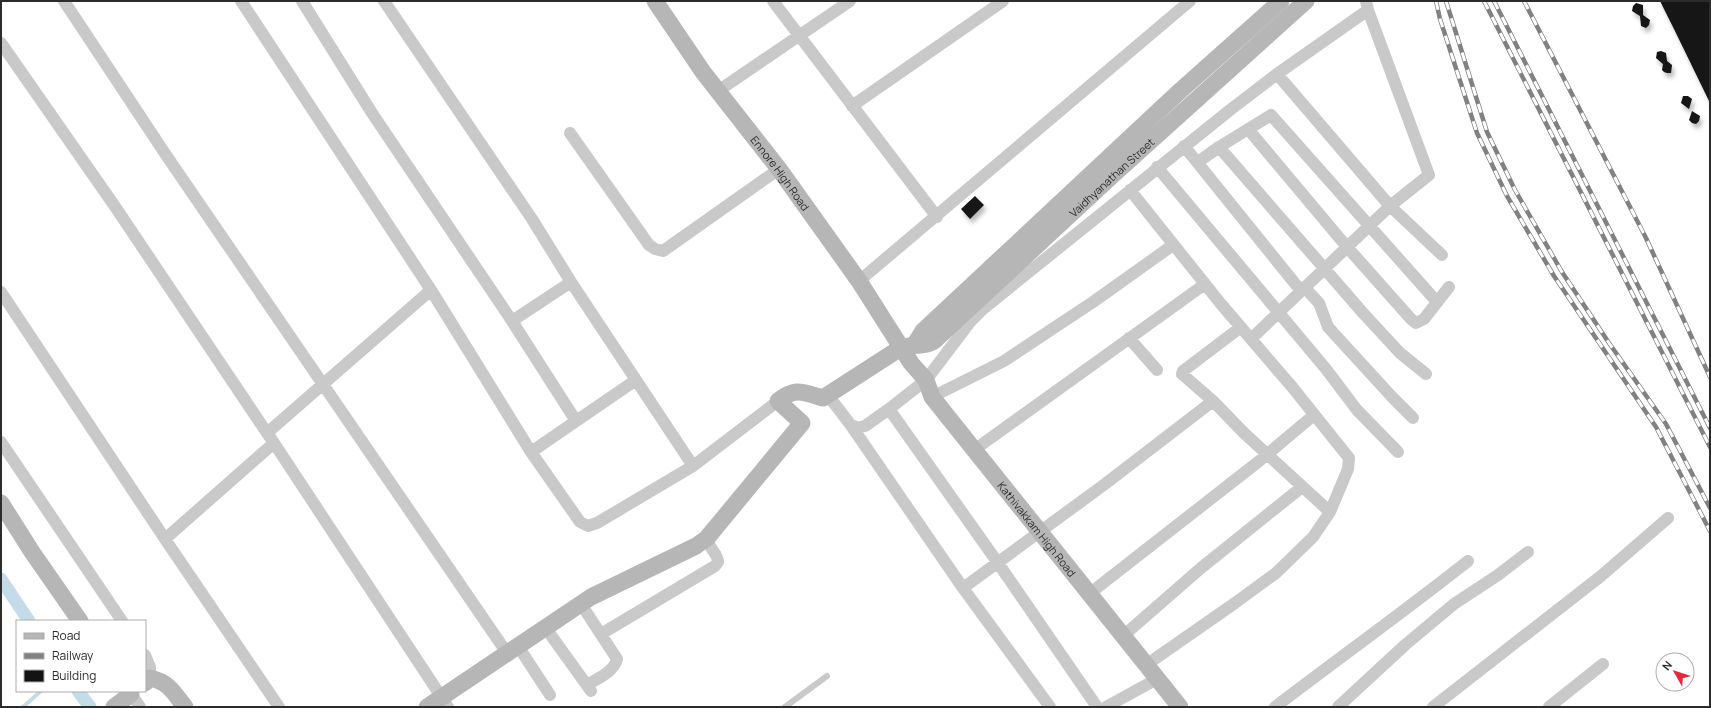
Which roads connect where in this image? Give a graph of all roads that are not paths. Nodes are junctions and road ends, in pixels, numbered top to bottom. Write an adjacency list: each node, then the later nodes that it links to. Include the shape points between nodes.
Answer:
1 (64, 1): 51 (street)
2 (241, 1): 38 (street)
3 (302, 1): 42 (street, via 372,113)
4 (384, 1): 34 (street, via 532,219)
5 (655, 1): 16 (main road, Ennore High Road)
6 (773, 1): 13 (street)
7 (850, 1): 13 (street)
8 (1003, 1): 17 (street)
9 (1190, 1): 27 (street)
10 (1281, 1): 46 (main road, Vaidhyanathan Street, via 1181,90)
11 (1306, 1): 46 (main road, Vaidhyanathan Street, via 1109,178 934,341)
12 (1367, 6): 15 (street); 26 (street, via 1429,175)
13 (799, 36): 16 (street); 17 (street)
14 (1, 43): 61 (street)
15 (1277, 74): 20 (street); 26 (street)
16 (718, 91): 24 (main road, Ennore High Road)
17 (852, 106): 27 (street)
18 (1248, 129): 21 (street); 28 (street, via 1271,115); 30 (street)
19 (570, 133): 24 (street, via 649,245 663,251)
20 (1184, 146): 22 (street); 23 (street)
21 (1219, 147): 22 (street); 32 (street)
22 (1198, 162): 37 (street)
23 (1157, 168): 25 (street); 41 (street)
24 (779, 169): 33 (main road, Ennore High Road)
25 (1130, 190): 29 (street); 50 (street, via 982,309)
26 (1390, 206): 28 (street); 31 (street)
27 (937, 217): 33 (street)
28 (1370, 224): 30 (street); 40 (street)
29 (1173, 245): 35 (street); 53 (street, via 1093,302 1004,360)
30 (1347, 247): 32 (street); 40 (street, via 1404,313 1416,323 1424,319)
31 (1442, 255)
32 (1324, 269): 37 (street); 48 (street, via 1400,353)
33 (859, 281): 46 (main road, Ennore High Road)
34 (571, 282): 42 (street); 49 (street)
35 (1205, 284): 43 (street); 44 (street)
36 (1449, 287): 40 (street)
37 (1302, 289): 41 (street); 58 (street, via 1319,303 1328,327)
38 (431, 290): 51 (street); 64 (street)
39 (1, 292): 74 (street)
40 (1437, 302)
41 (1279, 312): 45 (street); 65 (street, via 1357,410)
42 (512, 321): 59 (street)
43 (1241, 328): 45 (street); 55 (street, via 1183,371 1183,377)
44 (1130, 338): 47 (street); 63 (street)
45 (1251, 339): 57 (street)
46 (909, 346): 50 (main road, Kathivakkam High Road, via 912,363); 52 (main road)
47 (1156, 370)
48 (1426, 374)
49 (636, 380): 59 (street); 67 (street)
50 (926, 380): 53 (main road, Kathivakkam High Road); 56 (street)
51 (322, 385): 61 (street); 86 (street)
52 (827, 394): 54 (main road, via 823,398 795,391); 60 (street)
53 (932, 397): 63 (main road, Kathivakkam High Road)
54 (778, 401): 67 (street); 73 (main road, via 802,423)
55 (1212, 401): 66 (street); 72 (street, via 1105,484)
56 (889, 409): 60 (street, via 864,426 857,428); 77 (street)
57 (1314, 415): 66 (street); 70 (street, via 1349,458 1348,469)
58 (1413, 418)
59 (576, 421): 64 (street)
60 (850, 424): 78 (street)
61 (271, 438): 74 (street); 94 (street)
62 (1, 442): 82 (street)
63 (974, 450): 72 (main road, Kathivakkam High Road)
64 (531, 452): 67 (street, via 580,522 588,526)
65 (1398, 452)
66 (1267, 454): 68 (street); 79 (street)
67 (693, 466)
68 (1302, 487): 70 (street); 85 (street, via 1200,568)
69 (1, 503): 81 (main road)
70 (1330, 512): 88 (street, via 1313,537 1276,573)
71 (1668, 518): 105 (street, via 1601,576)
72 (1039, 531): 77 (street); 79 (main road, Kathivakkam High Road)
73 (707, 538): 80 (main road); 84 (street, via 718,558 715,566)
74 (165, 539): 96 (street)
75 (1528, 552): 104 (street, via 1454,604)
76 (1468, 560): 103 (street, via 1417,602 1362,640)
77 (998, 562): 78 (street); 100 (street)
78 (963, 588): 99 (street)
79 (1089, 594): 85 (main road, Kathivakkam High Road)
80 (581, 604): 83 (main road); 84 (street)
81 (79, 620)
82 (121, 620)
83 (546, 627): 84 (street, via 589,688 615,665 617,659); 86 (main road)
84 (601, 634)
85 (1123, 636): 88 (main road, Kathivakkam High Road)
86 (512, 650): 93 (street); 94 (main road)
87 (146, 658): 92 (street, via 150,667)
88 (1146, 664): 91 (main road, Kathivakkam High Road)
89 (1603, 664): 106 (street)
90 (827, 676): 98 (lane)
91 (1157, 679): 101 (street); 102 (main road, Kathivakkam High Road)
92 (148, 681): 95 (main road, via 160,680 167,684)
93 (550, 695)
94 (445, 702): 97 (main road)
95 (185, 707)
96 (279, 707)
97 (427, 707)
98 (785, 707)
99 (1050, 707)
100 (1097, 707)
101 (1106, 707)
102 (1180, 707)
103 (1275, 707)
104 (1338, 707)
105 (1433, 707)
106 (1548, 707)

